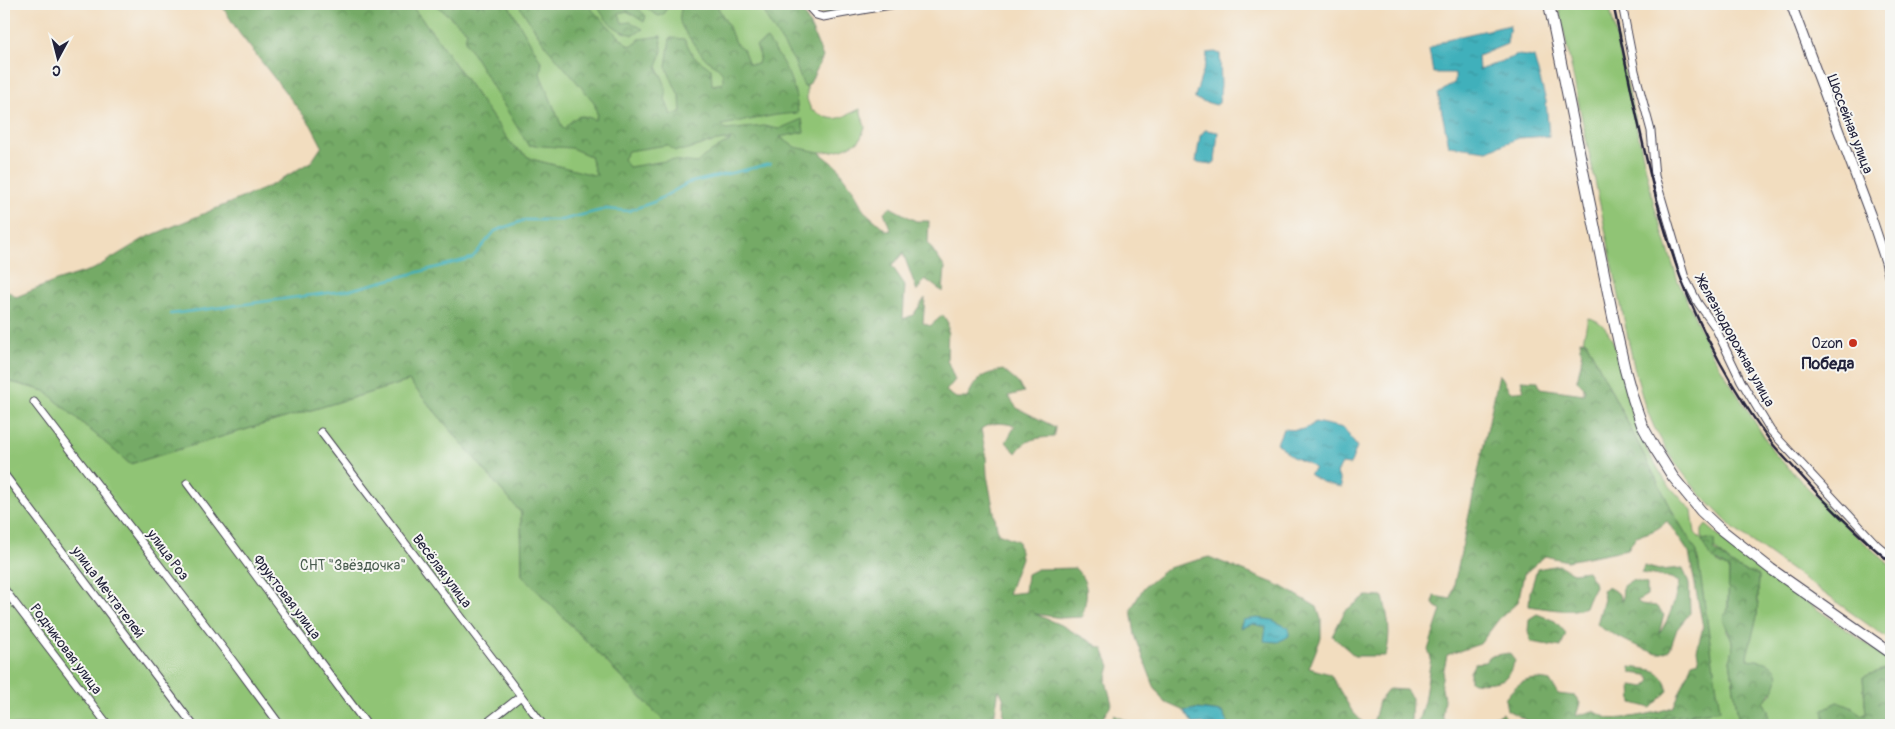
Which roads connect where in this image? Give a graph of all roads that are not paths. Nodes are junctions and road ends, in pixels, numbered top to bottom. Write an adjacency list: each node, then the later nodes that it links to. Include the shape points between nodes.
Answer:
1 (806, 4): 2 (street, via 816,15 823,17)
2 (896, 4)
3 (1548, 4): 13 (main road, via 1625,370 1636,407 1654,447 1673,477 1719,528 1771,569)
4 (1622, 4): 11 (street, Железнодорожная улица, via 1651,132 1656,176 1685,278 1771,431)
5 (1791, 4): 6 (street, Шоссейная улица, via 1870,214)
6 (1891, 284)
7 (34, 402): 17 (street, улица Роз)
8 (321, 432): 14 (street, Весёлая улица)
9 (4, 474): 16 (street, улица Мечтателей)
10 (187, 483): 18 (street, Фруктовая улица)
11 (1891, 557)
12 (4, 589): 15 (street, Родниковая улица)
13 (1891, 653)
14 (521, 696): 19 (street); 20 (street, Весёлая улица)
15 (108, 725)
16 (193, 725)
17 (280, 725)
18 (367, 725)
19 (484, 725)
20 (543, 725)

